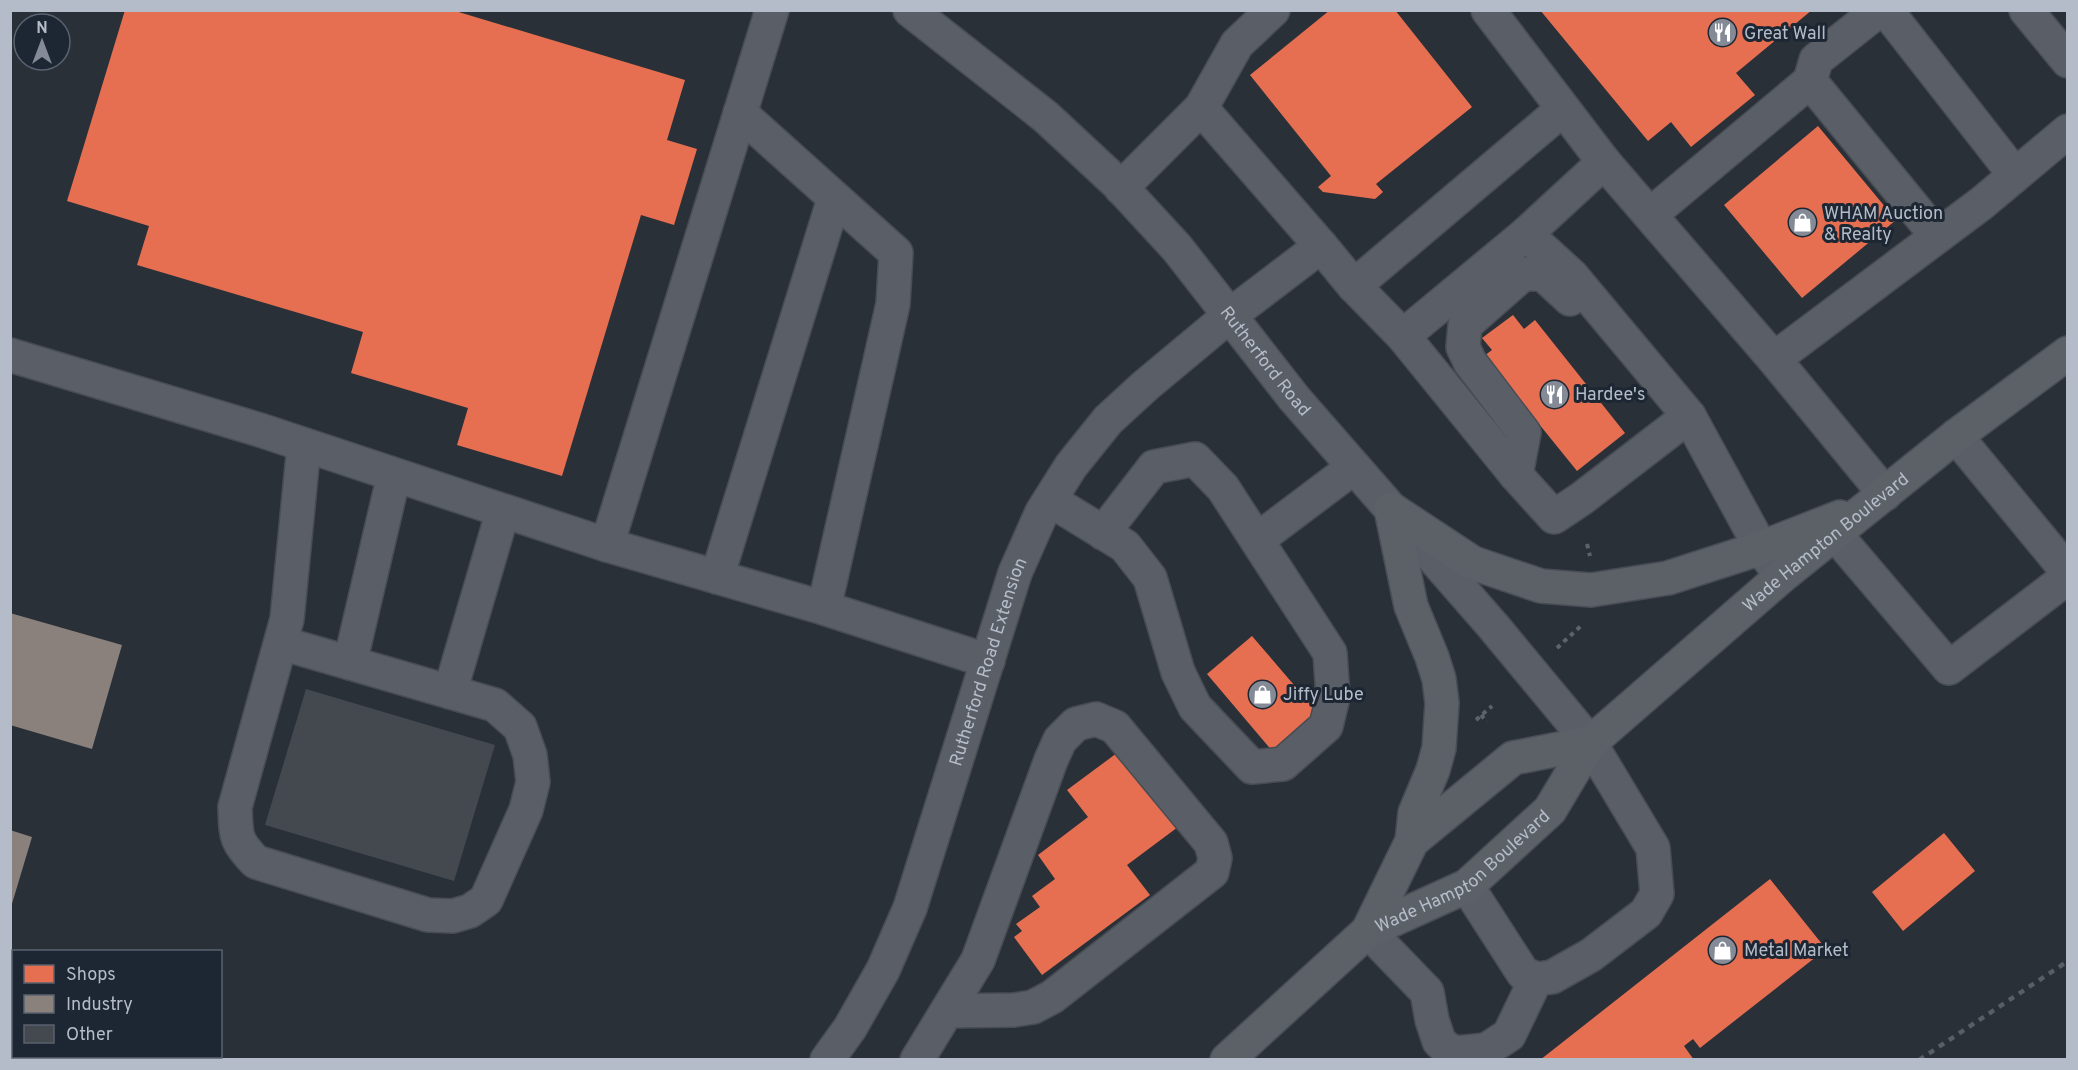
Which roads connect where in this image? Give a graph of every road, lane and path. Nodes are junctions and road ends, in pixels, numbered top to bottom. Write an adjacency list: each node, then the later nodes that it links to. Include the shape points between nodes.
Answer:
1 (772, 10): 12 (street)
2 (1273, 10): 10 (street, via 1237,44)
3 (1488, 10): 11 (street)
4 (1880, 10): 9 (street, via 1816,60)
5 (1886, 10): 15 (street)
6 (2026, 10): 8 (street)
7 (917, 13): 16 (street, Rutherford Road, via 1046,117)
8 (2067, 61)
9 (1810, 81): 18 (street); 20 (street)
10 (1201, 108): 16 (street); 21 (street)
11 (1563, 109): 14 (street); 22 (street)
12 (740, 113): 17 (street); 42 (street)
13 (2067, 131): 15 (street)
14 (1604, 162): 18 (street); 19 (street)
15 (2015, 175): 20 (street)
16 (1121, 188): 24 (street, Rutherford Road, via 1177,248)
17 (834, 199): 46 (street); 48 (street, via 896,253 893,304)
18 (1650, 215): 28 (street)
19 (1526, 234): 23 (street); 25 (street)
20 (1937, 236): 28 (street)
21 (1321, 246): 22 (street); 24 (street, Rutherford Road Extension)
22 (1354, 286): 25 (street)
23 (1592, 300): 29 (street); 34 (street, via 1572,300 1544,274 1523,274 1465,325 1463,347 1470,362 1524,433)
24 (1229, 316): 32 (street, Rutherford Road); 35 (street, Rutherford Road Extension, via 1108,420)
25 (1403, 336): 34 (street)
26 (2067, 353): 30 (main road, Wade Hampton Boulevard)
27 (10, 355): 31 (street)
28 (1774, 359): 36 (street)
29 (1689, 416): 34 (street, via 1554,517); 43 (street)
30 (1956, 436): 36 (main road, Wade Hampton Boulevard); 44 (street)
31 (304, 445): 33 (street); 50 (street, via 287,619)
32 (1354, 467): 37 (street, Rutherford Road); 41 (street)
33 (394, 475): 38 (street); 53 (street)
34 (1516, 475)
35 (1050, 500): 39 (street); 52 (street, Rutherford Road Extension, via 1016,573)
36 (1878, 500): 40 (main road, Wade Hampton Boulevard); 43 (main road)
37 (1391, 509): 43 (main road, via 1473,563 1541,586 1591,590 1637,584); 57 (street, Rutherford Road); 58 (main road, via 1411,606 1439,679 1442,703 1439,748 1415,813)
38 (503, 511): 42 (street); 54 (street)
39 (1103, 533): 41 (street, via 1155,467 1195,459 1223,488); 41 (street, via 1125,546 1150,578 1178,672 1195,707 1252,767 1283,764 1326,726 1333,697 1330,653)
40 (1835, 534): 45 (main road, Wade Hampton Boulevard); 47 (street, via 1949,668)
41 (1257, 540)
42 (607, 545): 46 (street)
43 (1761, 548): 45 (street)
44 (2067, 572)
45 (1782, 576): 57 (main road, Wade Hampton Boulevard)
46 (717, 577): 48 (street)
47 (2067, 577)
48 (825, 608): 52 (street)
49 (1583, 624): 51 (path)
50 (281, 643): 53 (street); 54 (street, via 235,807 241,846 256,862 428,915 453,916 486,900 526,810 533,782 530,755 520,727 495,705)
51 (1557, 648)
52 (988, 661): 63 (street, Rutherford Road Extension, via 910,908 884,970)
53 (350, 663): 54 (street)
54 (450, 692)
55 (1481, 715): 56 (path)
56 (1487, 722)
57 (1590, 743): 58 (main road, Wade Hampton Boulevard, via 1513,758); 59 (main road, Wade Hampton Boulevard, via 1550,810); 61 (street, Rutherford Road, via 1653,848 1657,894 1646,914 1591,955 1552,976)
58 (1412, 841): 60 (main road, Wade Hampton Boulevard)
59 (1467, 886): 60 (main road, Wade Hampton Boulevard); 61 (street, via 1523,973)
60 (1368, 931): 61 (street, via 1427,992 1439,1041 1456,1053 1486,1050 1509,1035); 65 (main road, Wade Hampton Boulevard)
61 (1536, 979)
62 (947, 1011): 62 (street, via 978,960 1060,740 1076,724 1096,719 1115,727 1211,843 1215,858 1212,872 1052,997 1033,1007); 64 (street)
63 (827, 1059)
64 (917, 1059)
65 (1227, 1059)

